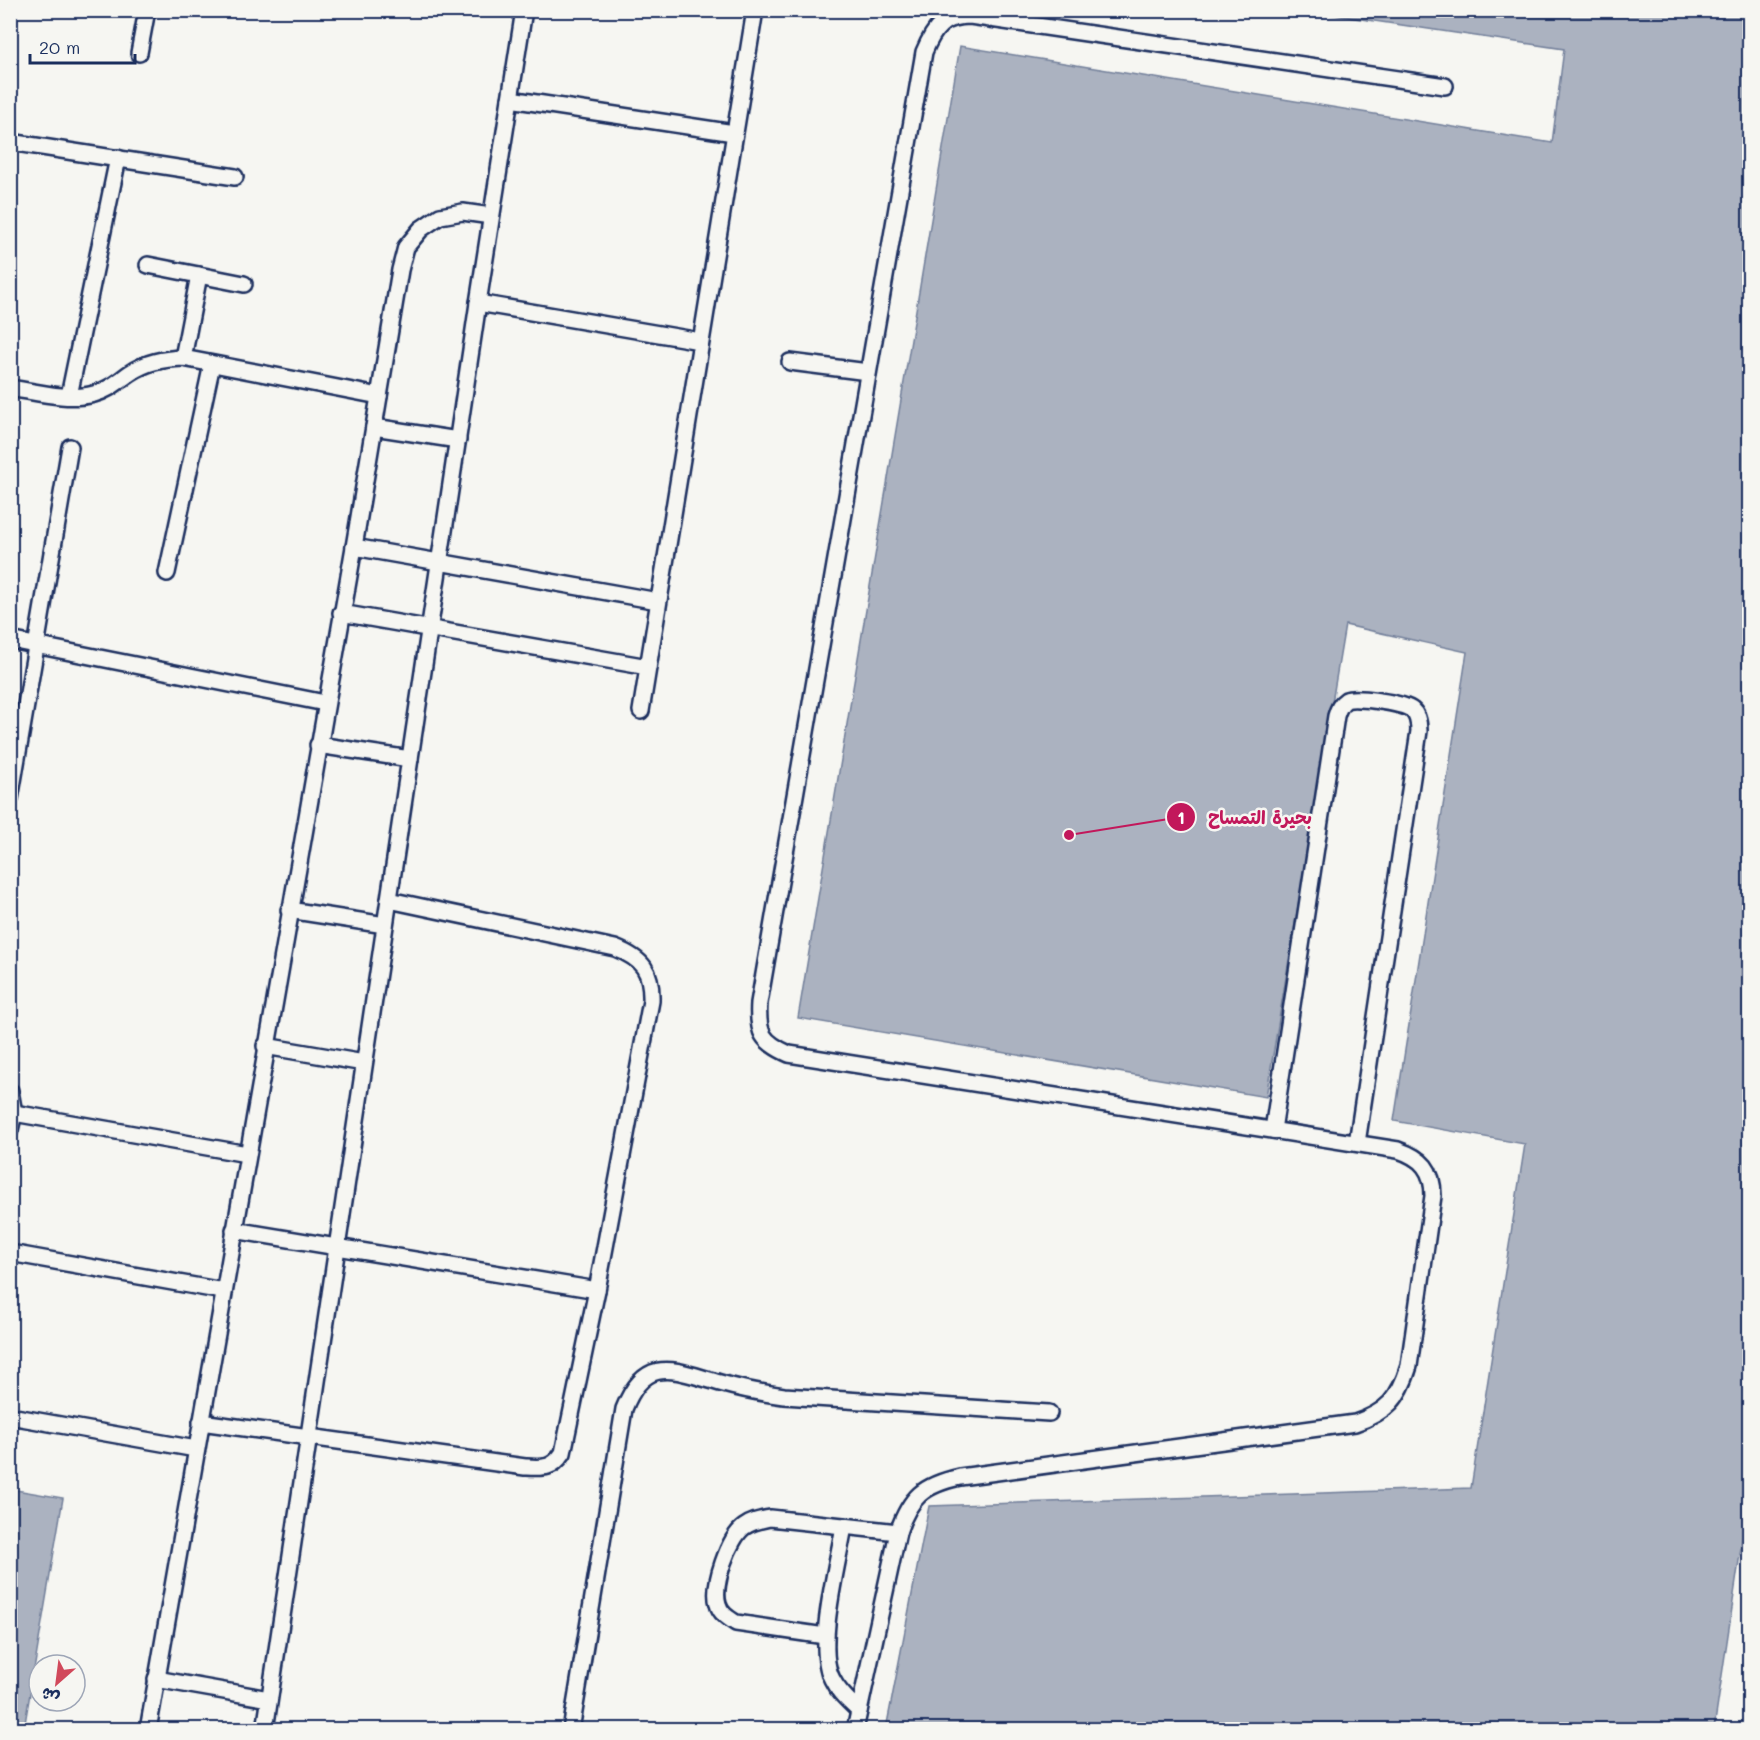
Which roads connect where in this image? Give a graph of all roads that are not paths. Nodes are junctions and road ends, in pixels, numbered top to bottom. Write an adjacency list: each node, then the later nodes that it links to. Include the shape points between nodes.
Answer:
1 (147, 10): 4 (lane)
2 (524, 10): 6 (lane)
3 (754, 10): 7 (lane)
4 (139, 53)
5 (1445, 86): 20 (lane, via 956,16 941,24 924,52)
6 (510, 99): 7 (lane); 11 (lane)
7 (734, 133): 16 (lane)
8 (10, 142): 9 (lane)
9 (118, 158): 10 (lane); 22 (lane)
10 (235, 177)
11 (491, 216): 15 (lane); 23 (lane, via 463,212 440,216 421,229 406,247)
12 (148, 265): 13 (lane)
13 (199, 275): 14 (lane); 17 (lane)
14 (244, 284)
15 (478, 303): 16 (lane); 25 (lane)
16 (700, 341): 30 (lane)
17 (183, 358): 19 (lane); 22 (lane, via 146,364 113,387 92,395)
18 (790, 362): 20 (lane)
19 (212, 364): 23 (lane); 29 (lane)
20 (868, 372): 49 (lane, via 759,1003 761,1035 789,1054)
21 (10, 388): 22 (lane)
22 (69, 396)
23 (379, 396): 24 (lane)
24 (374, 428): 25 (lane); 27 (lane)
25 (458, 440): 28 (lane)
26 (70, 447): 34 (lane)
27 (354, 547): 28 (lane); 31 (lane)
28 (440, 562): 30 (lane); 32 (lane)
29 (167, 573)
30 (658, 602): 35 (lane)
31 (341, 613): 32 (lane); 36 (lane)
32 (429, 629): 35 (lane); 39 (lane)
33 (10, 640): 34 (lane)
34 (36, 645): 36 (lane); 40 (lane)
35 (648, 667): 37 (lane)
36 (325, 703): 38 (lane)
37 (641, 711)
38 (318, 745): 39 (lane); 42 (lane)
39 (410, 759): 41 (lane)
40 (10, 799)
41 (389, 900): 43 (lane); 55 (lane, via 615,948 632,955 645,967 651,1001)
42 (289, 910): 43 (lane); 44 (lane)
43 (385, 925): 45 (lane)
44 (265, 1046): 45 (lane); 51 (lane)
45 (364, 1063): 53 (lane)
46 (10, 1091): 47 (lane)
47 (14, 1113): 48 (lane); 51 (lane)
48 (10, 1130)
49 (1273, 1130): 50 (lane); 50 (lane, via 1336,716 1345,701 1362,699 1411,710 1419,723 1419,732)
50 (1357, 1143): 63 (lane, via 1414,1155 1426,1167 1433,1184 1409,1366 1403,1386 1391,1404 1355,1423 938,1482 919,1494 905,1511)
51 (247, 1154): 52 (lane)
52 (234, 1230): 53 (lane); 56 (lane)
53 (337, 1247): 55 (lane); 60 (lane)
54 (10, 1253): 56 (lane)
55 (597, 1290): 60 (lane, via 567,1437 556,1464 525,1467)
56 (224, 1291): 59 (lane)
57 (1049, 1413): 70 (lane, via 784,1396 665,1369 646,1376 632,1390 624,1409)
58 (10, 1416): 61 (lane)
59 (201, 1422): 60 (lane); 61 (lane)
60 (309, 1437): 66 (lane)
61 (196, 1449): 65 (lane)
62 (844, 1526): 63 (lane); 64 (lane); 64 (lane, via 756,1520 734,1537 716,1590 725,1616 736,1623)
63 (898, 1532): 67 (lane)
64 (825, 1636): 67 (lane, via 825,1658 831,1678)
65 (156, 1680): 66 (lane); 68 (lane)
66 (269, 1699): 69 (lane)
67 (860, 1711): 71 (lane)
68 (148, 1730)
69 (265, 1730)
70 (571, 1730)
71 (855, 1730)

